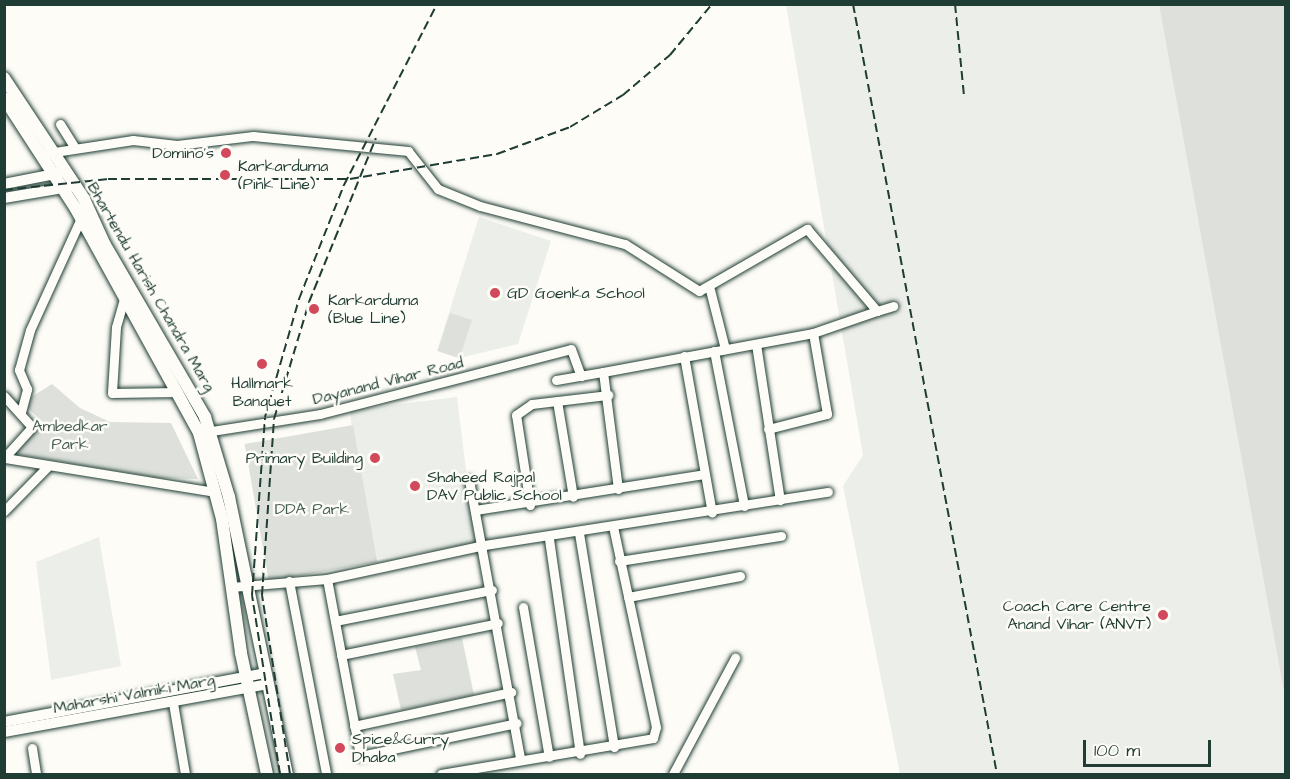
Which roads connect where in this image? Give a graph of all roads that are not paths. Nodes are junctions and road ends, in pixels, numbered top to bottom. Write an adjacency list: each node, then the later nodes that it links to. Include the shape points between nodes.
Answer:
1 (4, 78): 5 (main road, Bhartendu Harish Chandra Marg)
2 (4, 98): 5 (main road, Bhartendu Harish Chandra Marg)
3 (60, 124): 4 (street)
4 (75, 148): 5 (street); 13 (street, via 133,140 207,144 253,136 408,151 438,189 480,206 625,244 699,291)
5 (46, 154): 6 (main road, Bhartendu Harish Chandra Marg); 7 (main road, Bhartendu Harish Chandra Marg)
6 (66, 172): 7 (street); 9 (main road, Bhartendu Harish Chandra Marg)
7 (53, 175): 8 (street); 10 (main road, Bhartendu Harish Chandra Marg)
8 (4, 184)
9 (75, 186): 10 (street); 31 (main road, Bhartendu Harish Chandra Marg)
10 (62, 188): 11 (street); 12 (main road, Bhartendu Harish Chandra Marg)
11 (5, 198)
12 (81, 218): 14 (main road, Bhartendu Harish Chandra Marg); 29 (street, via 30,330 19,370 27,389)
13 (709, 286): 16 (street, via 807,229); 19 (street)
14 (124, 299): 25 (main road, Bhartendu Harish Chandra Marg); 25 (street, via 116,327 112,393)
15 (893, 306): 16 (street)
16 (877, 311): 17 (street)
17 (813, 333): 18 (street); 30 (street, via 826,416)
18 (756, 344): 19 (street); 30 (street)
19 (725, 350): 20 (street)
20 (714, 351): 21 (street); 43 (street)
21 (684, 356): 22 (street); 34 (street)
22 (603, 372): 23 (street); 26 (street)
23 (581, 376): 24 (street); 31 (street, Dayanand Vihar Road, via 571,349 320,414)
24 (556, 380)
25 (178, 392): 31 (main road, Bhartendu Harish Chandra Marg)
26 (608, 394): 28 (street); 36 (street)
27 (4, 396): 29 (street)
28 (556, 401): 39 (street); 42 (street, via 532,404 516,414)
29 (21, 412): 32 (street, via 31,431)
30 (768, 429): 40 (street)
31 (204, 432): 37 (main road, Bhartendu Harish Chandra Marg); 55 (main road, Bhartendu Harish Chandra Marg)
32 (5, 458): 33 (street)
33 (48, 466): 37 (street); 41 (street)
34 (704, 474): 36 (street); 45 (street)
35 (470, 480): 44 (street)
36 (618, 489): 39 (street)
37 (214, 492): 56 (main road, Bhartendu Harish Chandra Marg)
38 (828, 492): 40 (street)
39 (573, 497): 42 (street)
40 (780, 500): 43 (street)
41 (6, 504)
42 (530, 505): 44 (street)
43 (744, 506): 45 (street)
44 (475, 510): 50 (street)
45 (712, 513): 46 (street)
46 (613, 527): 47 (street); 51 (street)
47 (579, 533): 49 (street); 72 (street)
48 (781, 536): 51 (street)
49 (549, 539): 50 (street); 74 (street)
50 (484, 545): 53 (street); 57 (street)
51 (619, 561): 58 (street)
52 (740, 576): 58 (street)
53 (327, 579): 54 (street); 60 (street)
54 (289, 581): 55 (street); 81 (street)
55 (247, 583): 56 (street); 64 (main road, Bhartendu Harish Chandra Marg)
56 (231, 587): 65 (main road, Bhartendu Harish Chandra Marg)
57 (492, 590): 60 (street); 61 (street)
58 (628, 597): 72 (street, via 656,727 648,742)
59 (523, 608): 75 (street)
60 (335, 621): 62 (street)
61 (498, 623): 62 (street); 66 (street)
62 (341, 655): 70 (street)
63 (735, 658): 83 (street)
64 (267, 679): 65 (street, Maharshi Valmiki Marg); 80 (main road, Bhartendu Harish Chandra Marg)
65 (247, 682): 67 (street, Maharshi Valmiki Marg); 68 (street, Maharshi Valmiki Marg); 79 (main road, Bhartendu Harish Chandra Marg)
66 (511, 692): 69 (street); 70 (street)
67 (173, 703): 71 (street, Maharshi Valmiki Marg); 78 (street)
68 (4, 722)
69 (517, 723): 70 (street, via 363,757); 76 (street)
70 (354, 726)
71 (4, 732)
72 (614, 747): 74 (street)
73 (32, 748): 77 (street)
74 (580, 754): 75 (street)
75 (549, 757): 76 (street)
76 (520, 759): 82 (street)
77 (36, 774)
78 (185, 774)
79 (267, 774)
80 (287, 774)
81 (326, 774)
82 (441, 774)
83 (673, 774)

